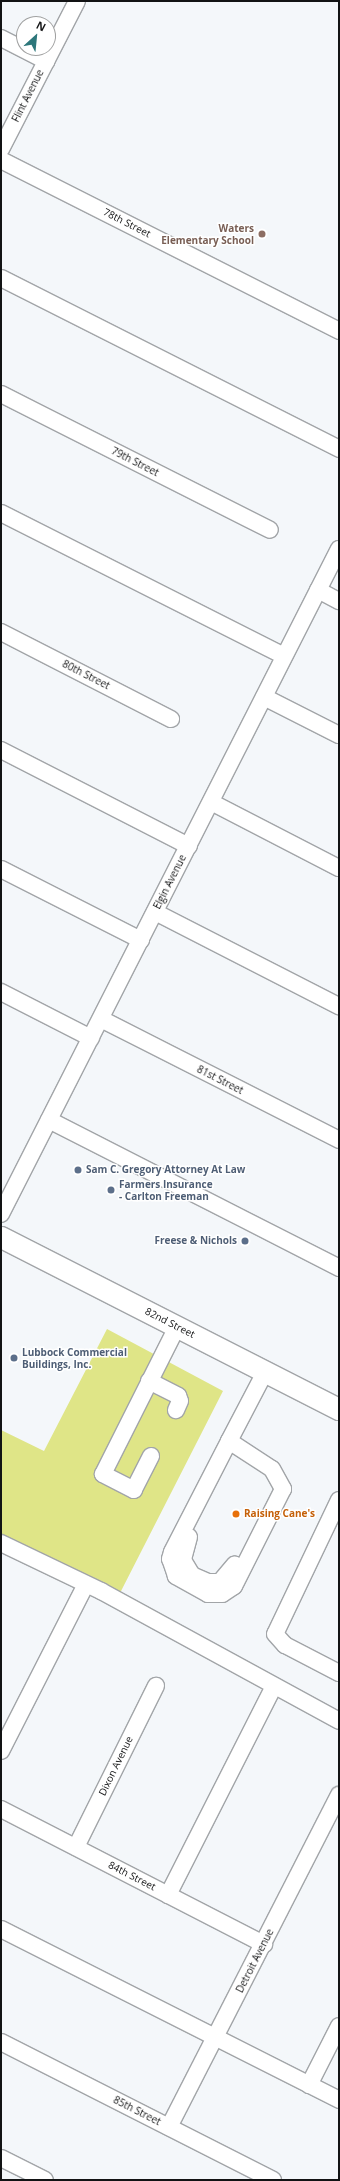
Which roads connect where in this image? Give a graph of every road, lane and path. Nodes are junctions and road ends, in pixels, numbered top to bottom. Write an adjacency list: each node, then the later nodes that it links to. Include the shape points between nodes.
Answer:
1 (77, 1): 3 (street, Flint Avenue)
2 (1, 38): 3 (street)
3 (46, 61): 4 (street, Flint Avenue)
4 (1, 149)
5 (1, 160): 7 (street, 78th Street)
6 (1, 278): 9 (street)
7 (339, 331)
8 (1, 394): 11 (street, 79th Street)
9 (339, 449)
10 (1, 513): 16 (street)
11 (270, 530)
12 (339, 549): 13 (street, Elgin Avenue)
13 (318, 590): 14 (street); 16 (street, Elgin Avenue)
14 (339, 601)
15 (1, 632): 18 (street, 80th Street)
16 (284, 656): 17 (street, Elgin Avenue)
17 (264, 696): 19 (street); 21 (street, Elgin Avenue)
18 (171, 719)
19 (339, 735)
20 (1, 750): 22 (street)
21 (211, 802): 22 (street, Elgin Avenue); 23 (street)
22 (189, 846): 25 (street, Elgin Avenue)
23 (339, 868)
24 (1, 869): 26 (street)
25 (155, 912): 26 (street, Elgin Avenue); 28 (street)
26 (140, 940): 29 (street, Elgin Avenue)
27 (1, 992): 30 (street)
28 (339, 1006)
29 (100, 1019): 30 (street, Elgin Avenue); 32 (street, 81st Street)
30 (90, 1038): 31 (street, Elgin Avenue)
31 (49, 1120): 33 (street, Elgin Avenue); 35 (street)
32 (339, 1140)
33 (1, 1214)
34 (1, 1237): 36 (main road, 82nd Street)
35 (339, 1268)
36 (177, 1327): 37 (main road, 82nd Street); 38 (street)
37 (265, 1372): 39 (main road, 82nd Street); 41 (street)
38 (150, 1381): 40 (street, via 178,1396 180,1401); 42 (street, via 103,1474 134,1490)
39 (339, 1409)
40 (176, 1410)
41 (229, 1441): 41 (street, via 230,1456 184,1547 184,1566 192,1574 214,1582 226,1578 279,1477)
42 (151, 1456)
43 (339, 1500): 46 (street, via 275,1634 285,1645)
44 (1, 1543): 45 (street)
45 (86, 1584): 48 (street); 50 (street)
46 (339, 1673)
47 (156, 1686): 53 (street, Dixon Avenue)
48 (273, 1688): 49 (street); 54 (street)
49 (339, 1721)
50 (1, 1751)
51 (339, 1795): 56 (street, Detroit Avenue)
52 (1, 1809): 53 (street, 84th Street)
53 (76, 1847): 54 (street, 84th Street)
54 (168, 1895): 56 (street, 84th Street)
55 (1, 1929): 58 (street)
56 (264, 1944): 58 (street, Detroit Avenue)
57 (339, 2026): 60 (street)
58 (215, 2038): 60 (street); 62 (street, Detroit Avenue)
59 (1, 2042): 62 (street, 85th Street)
60 (309, 2085): 61 (street)
61 (339, 2100)
62 (169, 2127): 65 (street, 85th Street)
63 (1, 2158): 64 (street)
64 (45, 2180)
65 (273, 2180)

